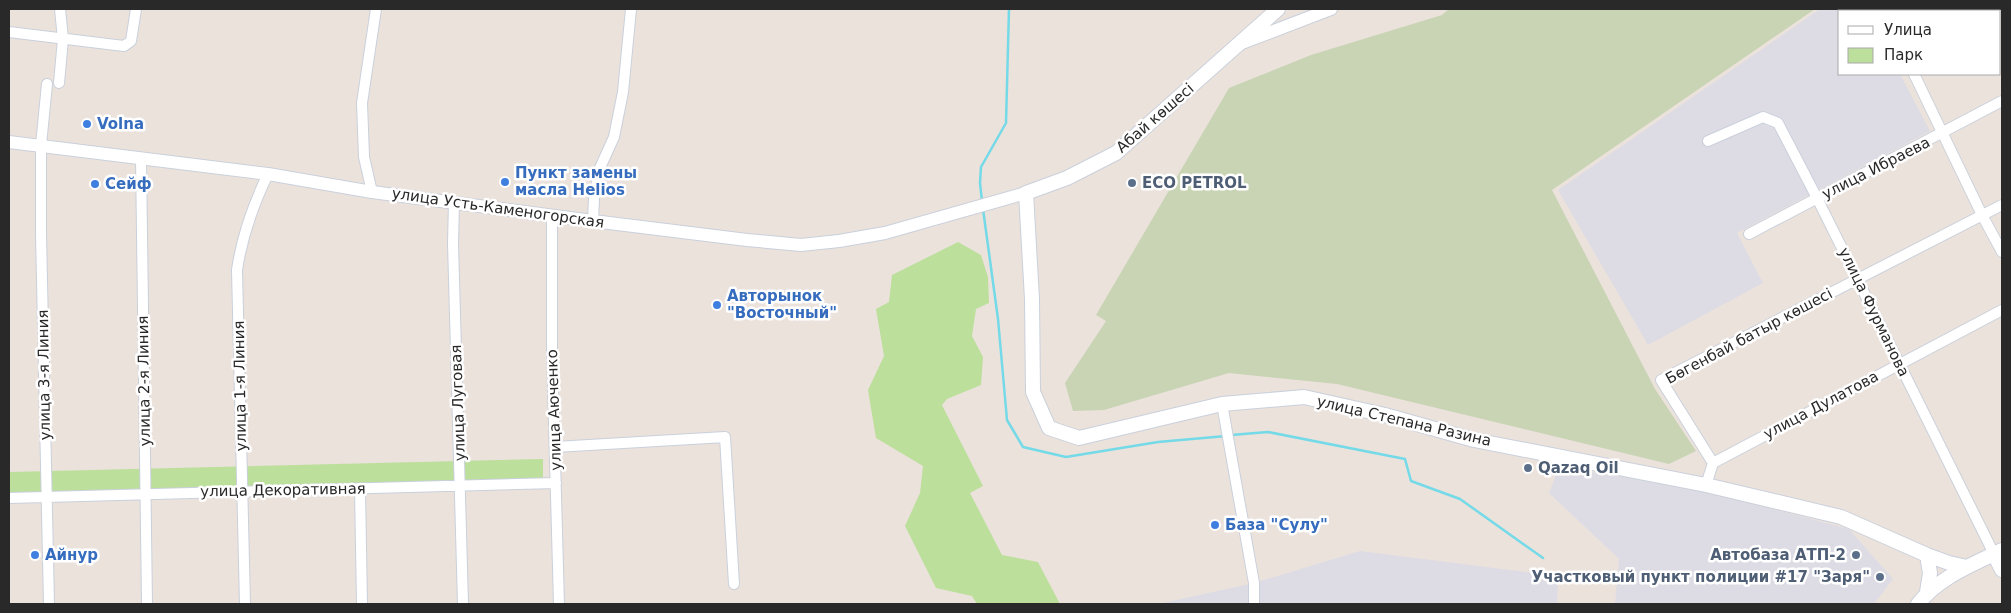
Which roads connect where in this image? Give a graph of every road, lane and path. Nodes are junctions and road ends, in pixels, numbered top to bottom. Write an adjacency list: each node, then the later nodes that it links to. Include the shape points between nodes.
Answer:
1 (60, 9): 8 (street)
2 (136, 9): 8 (street, via 131,41 124,46)
3 (376, 9): 20 (street, via 362,103 364,157)
4 (631, 9): 28 (street, via 623,92 614,137 599,170)
5 (1278, 9): 9 (main road, Абай көшесі)
6 (1331, 9): 9 (street)
7 (9, 32): 8 (street)
8 (64, 39): 11 (street)
9 (1239, 44): 21 (main road, Абай көшесі, via 1116,152 1067,178)
10 (1914, 75): 14 (street)
11 (59, 83)
12 (48, 84): 17 (street, улица 3-я Линия)
13 (2002, 101): 14 (street, улица Ибраева)
14 (1943, 133): 22 (street, улица Ибраева); 27 (street)
15 (1708, 141): 22 (street, улица Фурманова, via 1763,117 1778,124)
16 (9, 142): 17 (street, улица Усть-Каменогорская)
17 (41, 145): 18 (street, улица Усть-Каменогорская); 43 (street, улица 3-я Линия)
18 (141, 159): 19 (street, улица Усть-Каменогорская); 42 (street, улица 2-я Линия)
19 (268, 174): 20 (street, улица Усть-Каменогорская); 41 (street, улица 1-я Линия, via 254,202 236,270)
20 (372, 192): 23 (street, улица Усть-Каменогорская)
21 (1026, 193): 24 (street, Абай көшесі); 34 (main road, улица Степана Разина, via 1034,392 1049,428 1079,438)
22 (1817, 198): 29 (street, улица Ибраева); 31 (street, улица Фурманова)
23 (454, 202): 26 (street, улица Усть-Каменогорская); 39 (street, улица Луговая)
24 (985, 204): 28 (street, улица Усть-Каменогорская, via 876,235 801,245)
25 (2002, 205): 27 (street, Бөгенбай батыр көшесі)
26 (552, 215): 28 (street, улица Усть-Каменогорская); 35 (street, улица Аюченко)
27 (1982, 215): 30 (street); 31 (street, Бөгенбай батыр көшесі)
28 (593, 221)
29 (1749, 234)
30 (2002, 252)
31 (1856, 278): 33 (street, улица Фурманова); 36 (street, Бөгенбай батыр көшесі, via 1660,380)
32 (2002, 310): 33 (street, улица Дулатова)
33 (1899, 364): 36 (street, улица Дулатова); 45 (street, улица Фурманова)
34 (1222, 404): 38 (main road, улица Степана Разина, via 1304,398 1385,415 1474,440); 57 (street, via 1254,583)
35 (556, 448): 37 (street, улица Аюченко); 49 (street, via 725,437)
36 (1713, 463): 38 (street)
37 (556, 483): 39 (street, улица Декоративная); 56 (street, улица Аюченко)
38 (1706, 485): 46 (main road, улица Степана Разина, via 1841,517)
39 (460, 486): 40 (street, улица Декоративная); 55 (street, улица Луговая)
40 (360, 488): 41 (street, улица Декоративная); 54 (street)
41 (242, 492): 42 (street, улица Декоративная); 53 (street, улица 1-я Линия)
42 (145, 494): 43 (street, улица Декоративная); 52 (street, улица 2-я Линия)
43 (46, 496): 44 (street, улица Декоративная); 51 (street, улица 3-я Линия)
44 (9, 498)
45 (1998, 552): 47 (main road); 48 (main road, улица Фурманова)
46 (1927, 555): 47 (main road, улица Степана Разина); 50 (main road, via 1930,573)
47 (1967, 567): 50 (main road)
48 (2002, 570)
49 (734, 584)
50 (1927, 592): 58 (main road)
51 (49, 604)
52 (147, 604)
53 (244, 604)
54 (362, 604)
55 (463, 604)
56 (559, 604)
57 (1254, 604)
58 (1918, 604)

